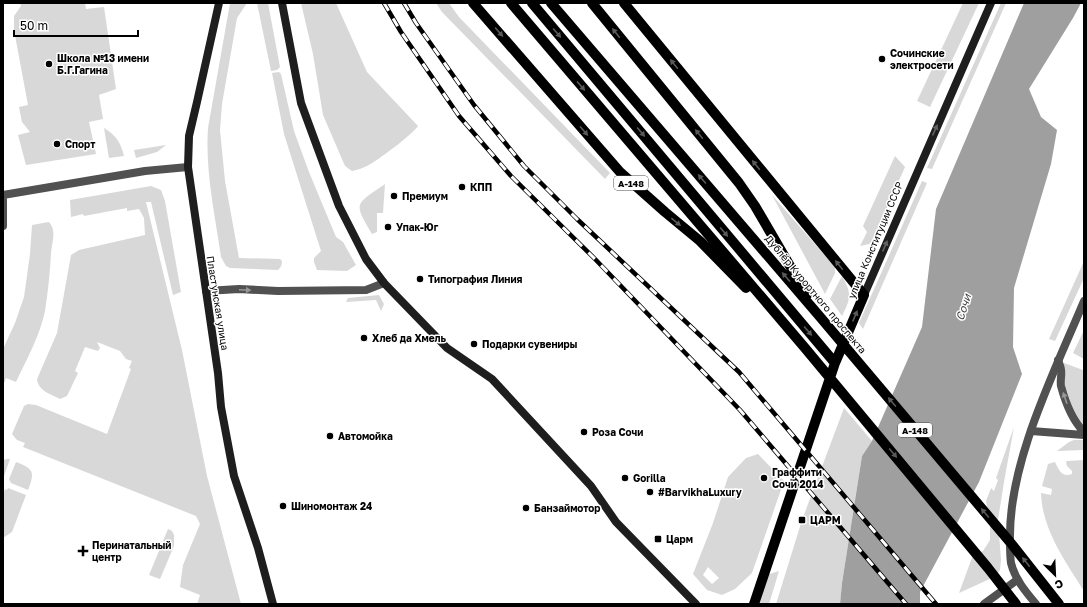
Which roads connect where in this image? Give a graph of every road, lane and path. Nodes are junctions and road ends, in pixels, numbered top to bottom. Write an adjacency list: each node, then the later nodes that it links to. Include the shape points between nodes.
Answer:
1 (219, 3): 10 (main road, Пластунская улица, via 189,136)
2 (282, 3): 14 (main road, via 301,103 342,212 366,259)
3 (474, 3): 19 (main road, А-148, one-way to 19, via 620,172 700,241)
4 (510, 3): 19 (main road, А-148, one-way to 19)
5 (532, 3): 21 (main road, one-way to 21)
6 (551, 3): 18 (main road, Дублёр Курортного проспекта / А-148, one-way to 6)
7 (592, 3): 18 (main road, А-148, one-way to 7, via 739,183)
8 (624, 3): 16 (main road, one-way to 8)
9 (991, 3): 16 (main road, улица Конституции СССР, one-way to 9)
10 (188, 167): 11 (street); 15 (main road, Пластунская улица)
11 (3, 195)
12 (3, 200): 13 (street)
13 (3, 226)
14 (384, 283): 15 (street, one-way to 14, via 366,290); 27 (main road, via 447,348 492,379 591,486 616,522)
15 (206, 291): 26 (main road, Пластунская улица, via 229,453)
16 (864, 295): 21 (main road, улица Конституции СССР, one-way to 16)
17 (1084, 302): 20 (street)
18 (821, 318): 32 (main road, Дублёр Курортного проспекта / А-148, one-way to 18)
19 (805, 348): 30 (main road, А-148, one-way to 30)
20 (1058, 360): 22 (street); 23 (street, one-way to 20, via 1066,400)
21 (835, 363): 28 (main road, улица Конституции СССР)
22 (1031, 431): 24 (street); 25 (street, via 1017,477 1010,523 1011,562)
23 (1084, 432)
24 (1084, 435)
25 (1017, 580): 29 (street); 31 (street)
26 (273, 604)
27 (696, 604)
28 (754, 604)
29 (984, 604)
30 (1016, 604)
31 (1036, 604)
32 (1059, 604)

